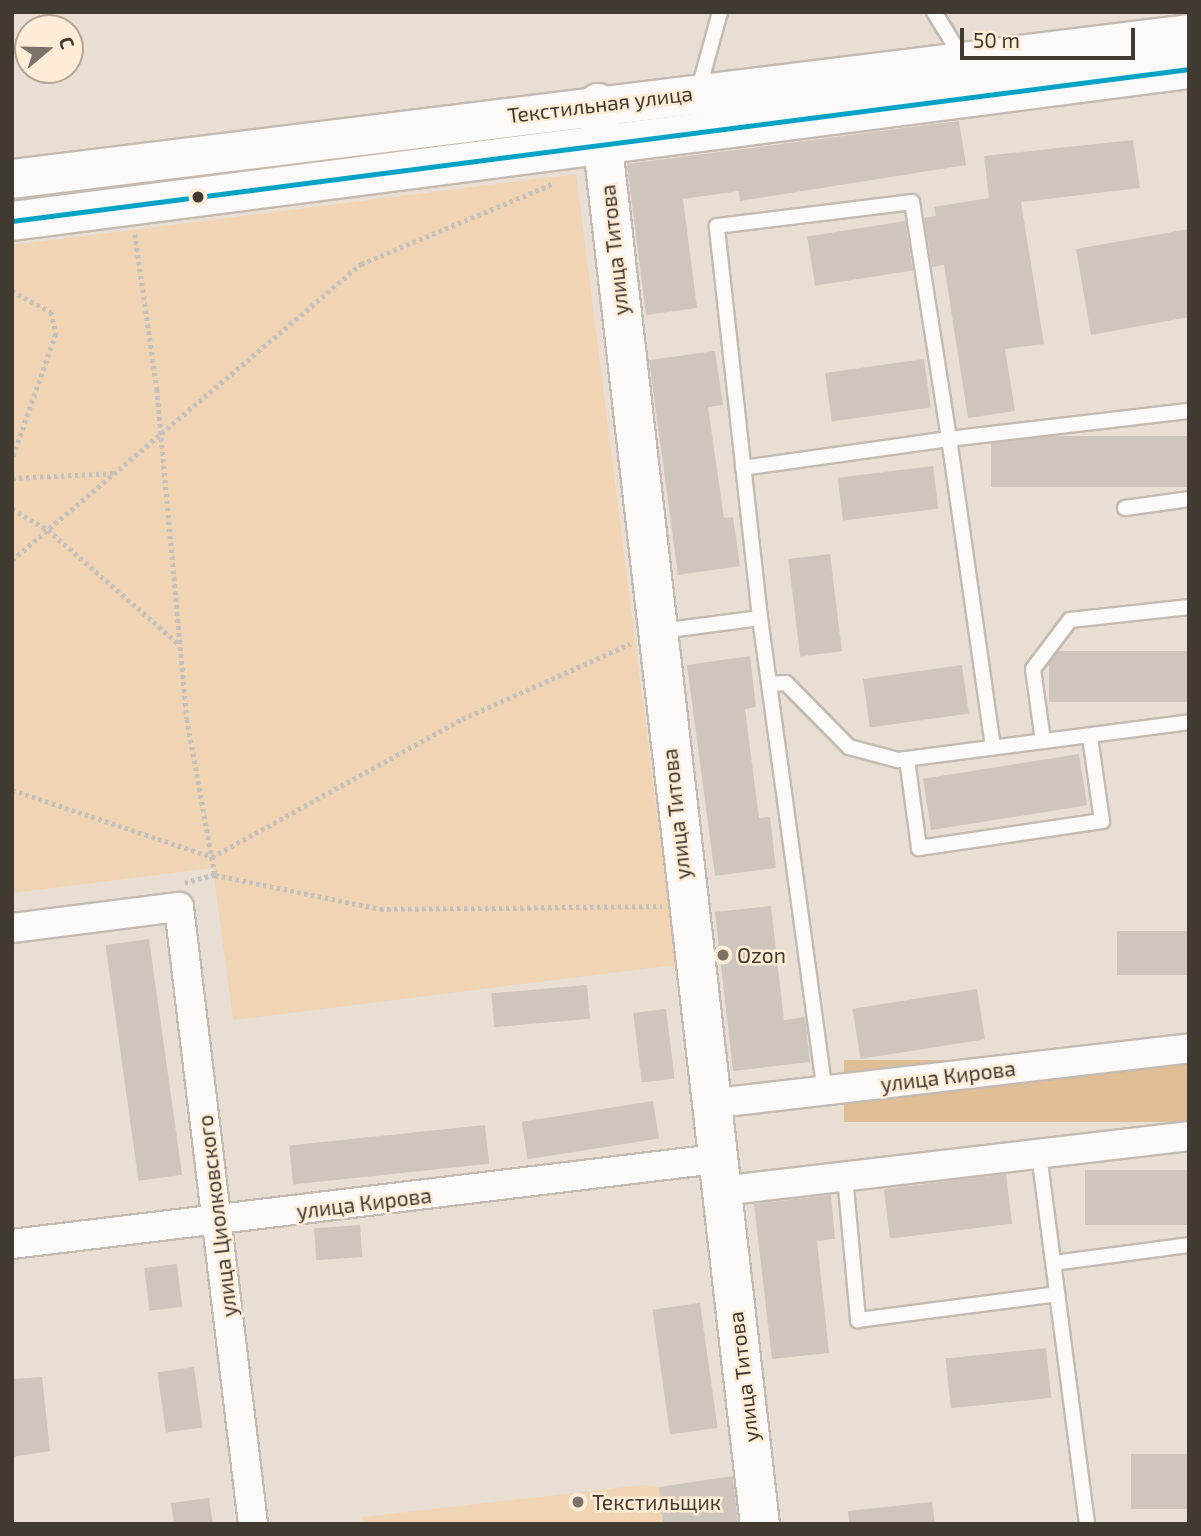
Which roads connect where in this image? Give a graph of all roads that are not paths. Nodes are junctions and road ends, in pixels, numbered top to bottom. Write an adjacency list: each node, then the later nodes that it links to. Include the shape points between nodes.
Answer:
1 (720, 12): 6 (lane)
2 (934, 12): 4 (lane)
3 (1189, 34): 4 (main road, Текстильная улица)
4 (964, 60): 6 (main road, Текстильная улица)
5 (1189, 69): 8 (main road, Текстильная улица)
6 (698, 92): 7 (main road, Текстильная улица)
7 (598, 103): 8 (main road, улица Титова); 9 (main road, Текстильная улица)
8 (603, 143): 10 (main road, Текстильная улица); 18 (main road, улица Титова)
9 (12, 179)
10 (12, 221)
11 (1189, 411): 12 (lane)
12 (949, 439): 13 (lane); 13 (lane, via 912,202 717,226); 23 (lane)
13 (743, 468): 17 (lane)
14 (1189, 499): 15 (lane)
15 (1125, 508)
16 (1189, 607): 22 (lane, via 1070,620 1033,670)
17 (760, 618): 18 (lane); 19 (lane)
18 (656, 632): 28 (main road, улица Титова)
19 (769, 684): 24 (lane, via 786,683 849,747); 27 (lane)
20 (1189, 722): 21 (lane)
21 (1090, 737): 22 (lane); 24 (lane, via 1102,821 919,848)
22 (1043, 741): 23 (lane)
23 (993, 747): 24 (lane)
24 (907, 759)
25 (12, 928): 33 (street, улица Циолковского, via 176,897)
26 (1189, 1048): 27 (street, улица Кирова)
27 (825, 1090): 28 (street, улица Кирова)
28 (708, 1104): 31 (main road, улица Титова)
29 (1189, 1136): 30 (street, улица Кирова)
30 (1039, 1154): 32 (street, улица Кирова); 36 (lane)
31 (718, 1175): 32 (street, улица Кирова); 33 (street, улица Кирова); 39 (main road, улица Титова)
32 (845, 1176): 37 (lane, via 858,1320)
33 (218, 1221): 34 (street, улица Кирова); 38 (street, улица Циолковского)
34 (12, 1244)
35 (1189, 1245): 36 (lane)
36 (1054, 1263): 37 (lane)
37 (1057, 1294): 40 (lane)
38 (253, 1524)
39 (760, 1524)
40 (1087, 1524)

